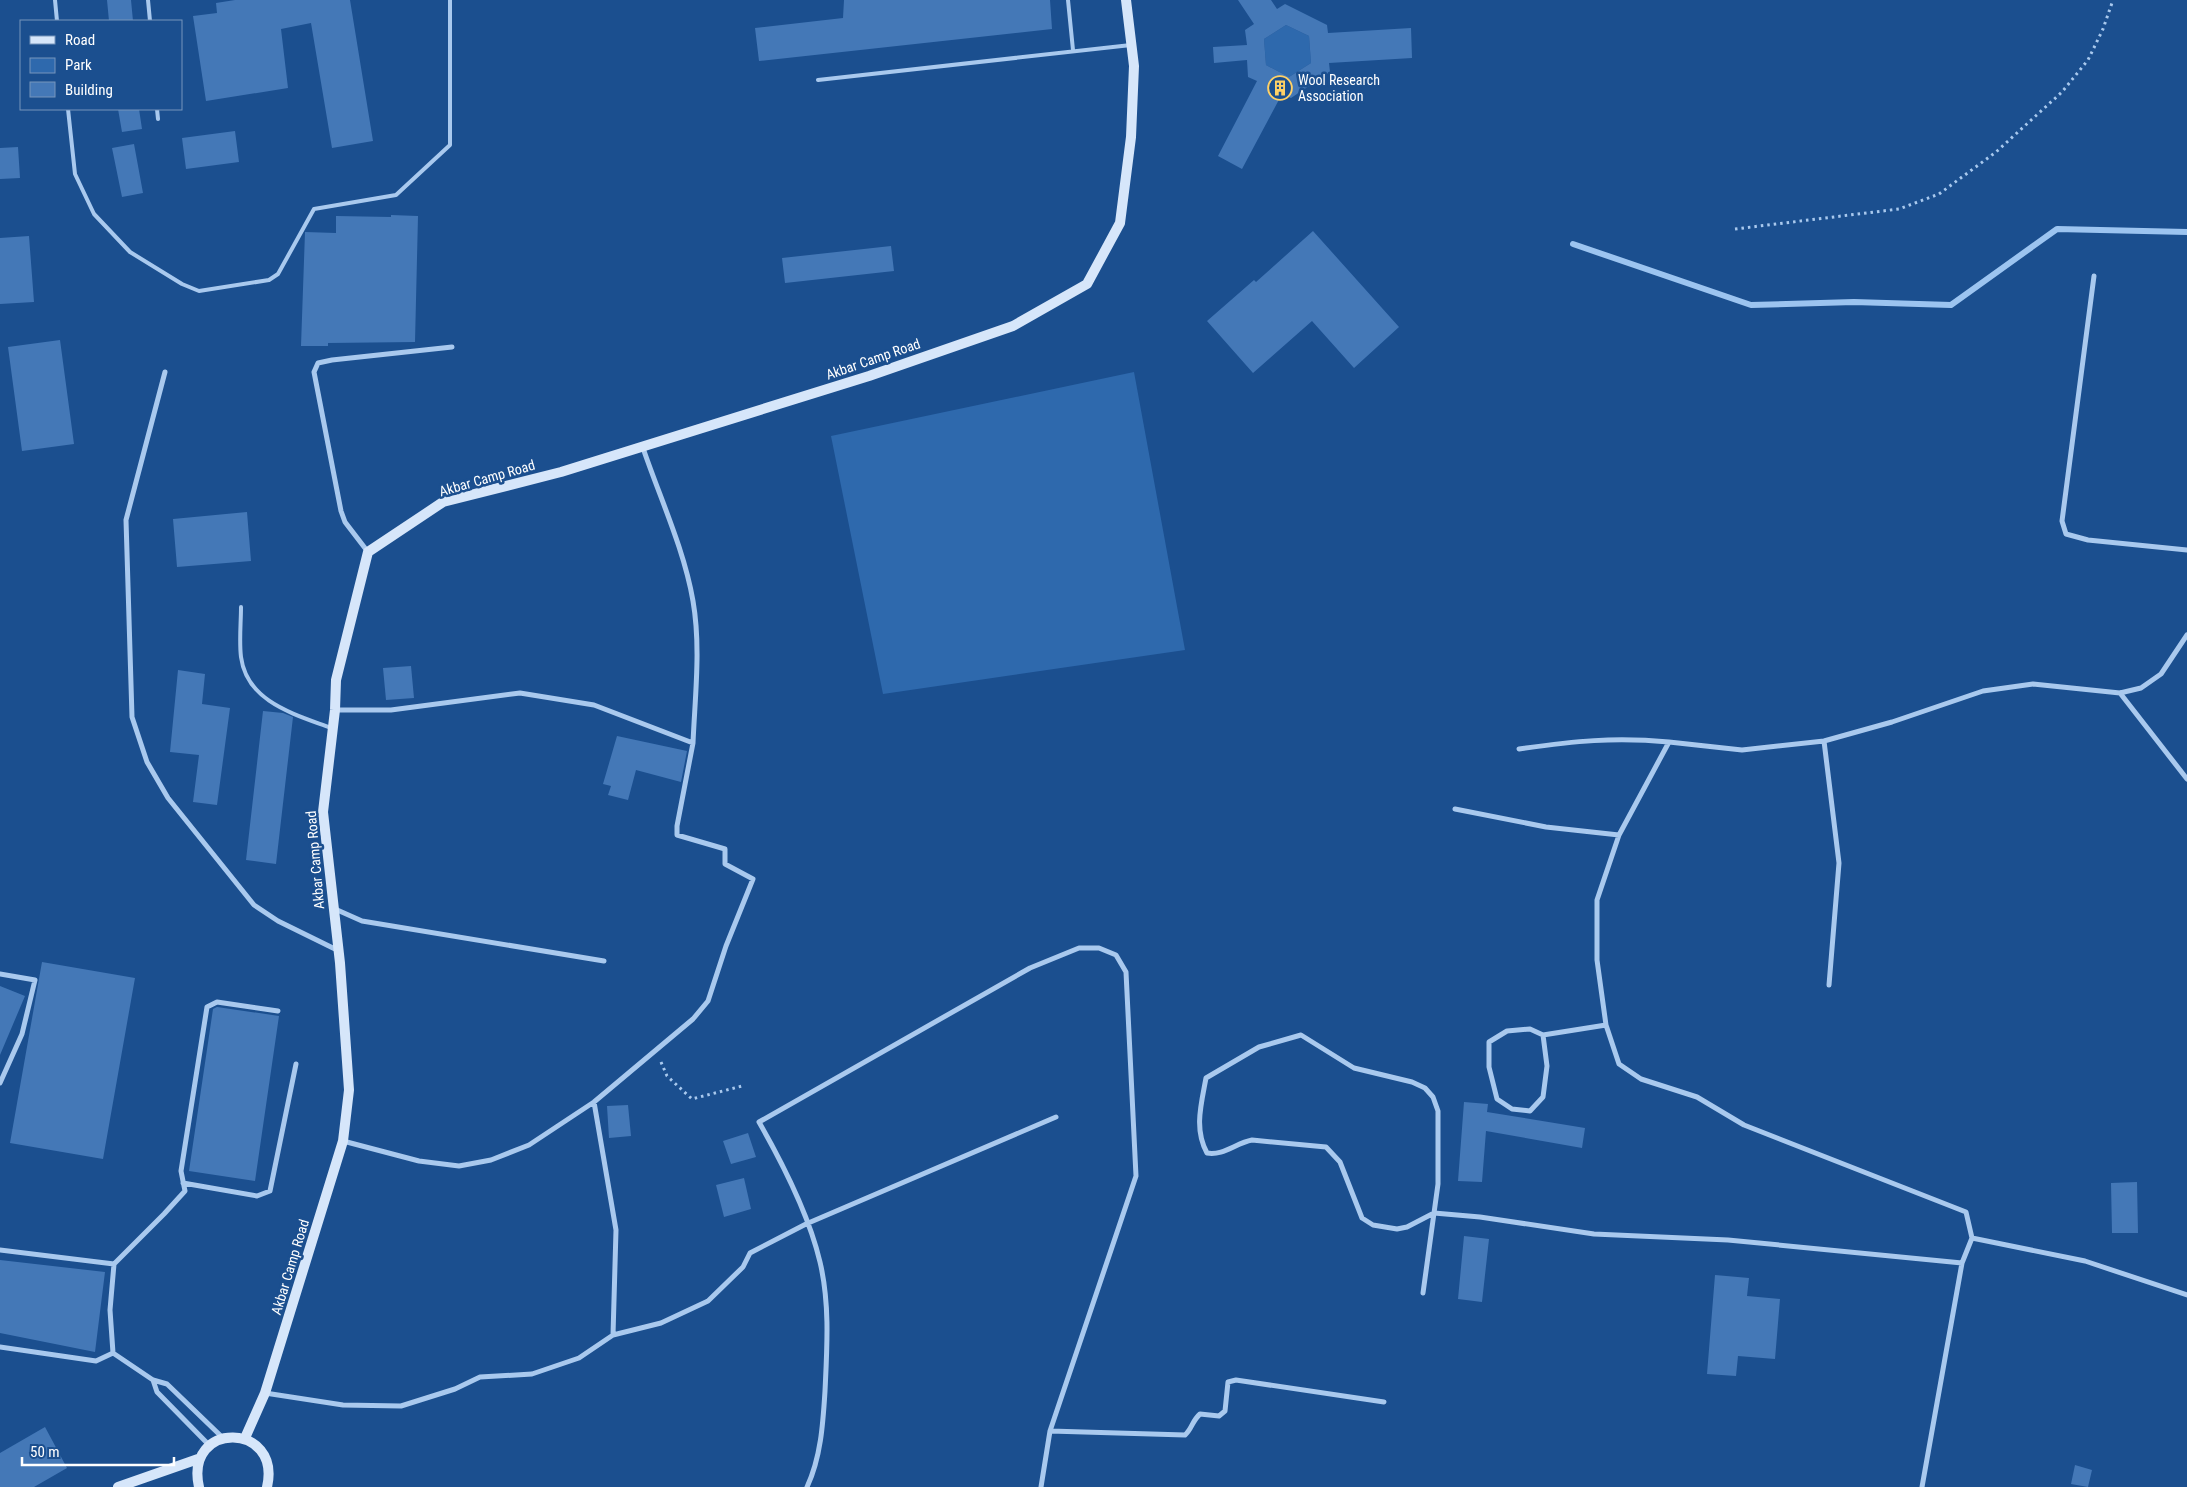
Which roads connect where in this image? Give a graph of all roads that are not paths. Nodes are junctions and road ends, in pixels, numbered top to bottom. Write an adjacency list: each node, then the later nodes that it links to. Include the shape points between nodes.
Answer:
1 (55, 0): 6 (lane)
2 (148, 0): 7 (lane)
3 (450, 0): 11 (lane, via 450,145 396,195 314,209 278,274 269,280 199,291 130,252 94,214 75,174)
4 (1068, 0): 9 (lane)
5 (1126, 0): 8 (street, Akbar Camp Road)
6 (58, 20)
7 (150, 20)
8 (1132, 45): 9 (lane); 17 (street, Akbar Camp Road, via 1131,137 1120,223 1087,284 1013,326)
9 (1073, 50): 10 (lane)
10 (818, 80)
11 (68, 110)
12 (157, 110): 13 (lane)
13 (158, 119)
14 (2094, 276): 18 (street, via 2062,521 2066,534 2088,540)
15 (452, 347): 19 (street, via 318,362 314,372 341,511 345,522)
16 (165, 372): 33 (street, via 126,520 132,717 147,762 168,798 254,906)
17 (643, 448): 19 (street, Akbar Camp Road, via 443,502); 27 (street, via 686,571 693,602 696,654)
18 (2187, 550)
19 (368, 552): 23 (street, Akbar Camp Road, via 336,680)
20 (241, 607): 24 (lane, via 241,657 250,685 280,708)
21 (2187, 635): 22 (street, via 2161,674 2141,688)
22 (2120, 693): 25 (street, via 2033,684 1983,690 1892,722); 29 (street)
23 (335, 710): 24 (street, Akbar Camp Road); 27 (street, via 391,710 520,693 594,705)
24 (333, 728): 32 (street, Akbar Camp Road, via 323,812)
25 (1824, 740): 26 (street, via 1742,750); 36 (street, via 1839,862)
26 (1669, 742): 28 (street, via 1589,739); 31 (street)
27 (694, 743): 42 (street, via 677,826 678,835 725,849 725,864 753,879 708,1001 693,1019)
28 (1519, 749)
29 (2187, 779)
30 (1455, 809): 31 (street, via 1546,827)
31 (1619, 835): 38 (street, via 1598,900 1597,960)
32 (332, 907): 33 (street, Akbar Camp Road); 34 (street, via 362,921)
33 (338, 950): 44 (street, Akbar Camp Road, via 349,1090)
34 (604, 961)
35 (0, 974): 41 (street, via 35,980 22,1034)
36 (1829, 985)
37 (278, 1011): 45 (street, via 217,1002 207,1008 181,1171)
38 (1606, 1025): 39 (street); 48 (street, via 1619,1064 1641,1079 1697,1097 1744,1125 1966,1212)
39 (1543, 1035): 39 (street, via 1547,1066 1543,1097 1530,1110 1512,1109 1497,1099 1490,1068 1489,1042 1507,1031 1530,1029)
40 (296, 1064): 45 (street, via 270,1191 257,1196)
41 (0, 1083)
42 (594, 1102): 44 (street, via 529,1145 491,1160 458,1166 419,1161); 54 (street, via 616,1230)
43 (1056, 1117): 47 (street)
44 (343, 1140): 58 (street, Akbar Camp Road)
45 (183, 1182): 51 (street, via 184,1191)
46 (1434, 1213): 46 (street, via 1438,1184 1438,1111 1425,1088 1354,1068 1301,1036 1259,1047 1206,1078 1198,1121 1201,1142 1207,1153 1217,1155 1252,1140 1326,1146 1340,1162 1362,1218 1373,1225 1397,1229); 50 (street, via 1594,1234 1728,1240); 52 (street)
47 (806, 1224): 54 (street, via 750,1253 743,1267 708,1300 661,1323); 60 (street, via 781,1161 759,1122 1030,968 1079,948 1099,948 1116,955 1126,972 1129,996 1128,1042 1136,1176); 68 (street, via 820,1262 828,1329 824,1418 815,1469)
48 (1972, 1238): 50 (street); 53 (street, via 2085,1261)
49 (0, 1250): 51 (street)
50 (1962, 1263): 70 (street)
51 (114, 1264): 56 (street, via 110,1310)
52 (1423, 1293)
53 (2187, 1296)
54 (613, 1335): 58 (street, via 579,1358 532,1374 480,1377 455,1389 401,1406 343,1405)
55 (0, 1347): 56 (street, via 96,1361)
56 (113, 1353): 57 (street)
57 (153, 1380): 61 (street, via 167,1384); 63 (street, via 157,1392)
58 (265, 1393): 62 (street, Akbar Camp Road)
59 (1384, 1402): 60 (street, via 1236,1380 1228,1382 1225,1411 1219,1416 1200,1414 1185,1435)
60 (1050, 1431): 69 (street)
61 (224, 1438): 62 (street); 63 (street)
62 (245, 1438): 67 (street, via 258,1446 267,1459 270,1474)
63 (209, 1445): 64 (street)
64 (198, 1459): 65 (street); 66 (street, via 196,1474)
65 (118, 1487)
66 (199, 1487)
67 (267, 1487)
68 (807, 1487)
69 (1041, 1487)
70 (1922, 1487)

